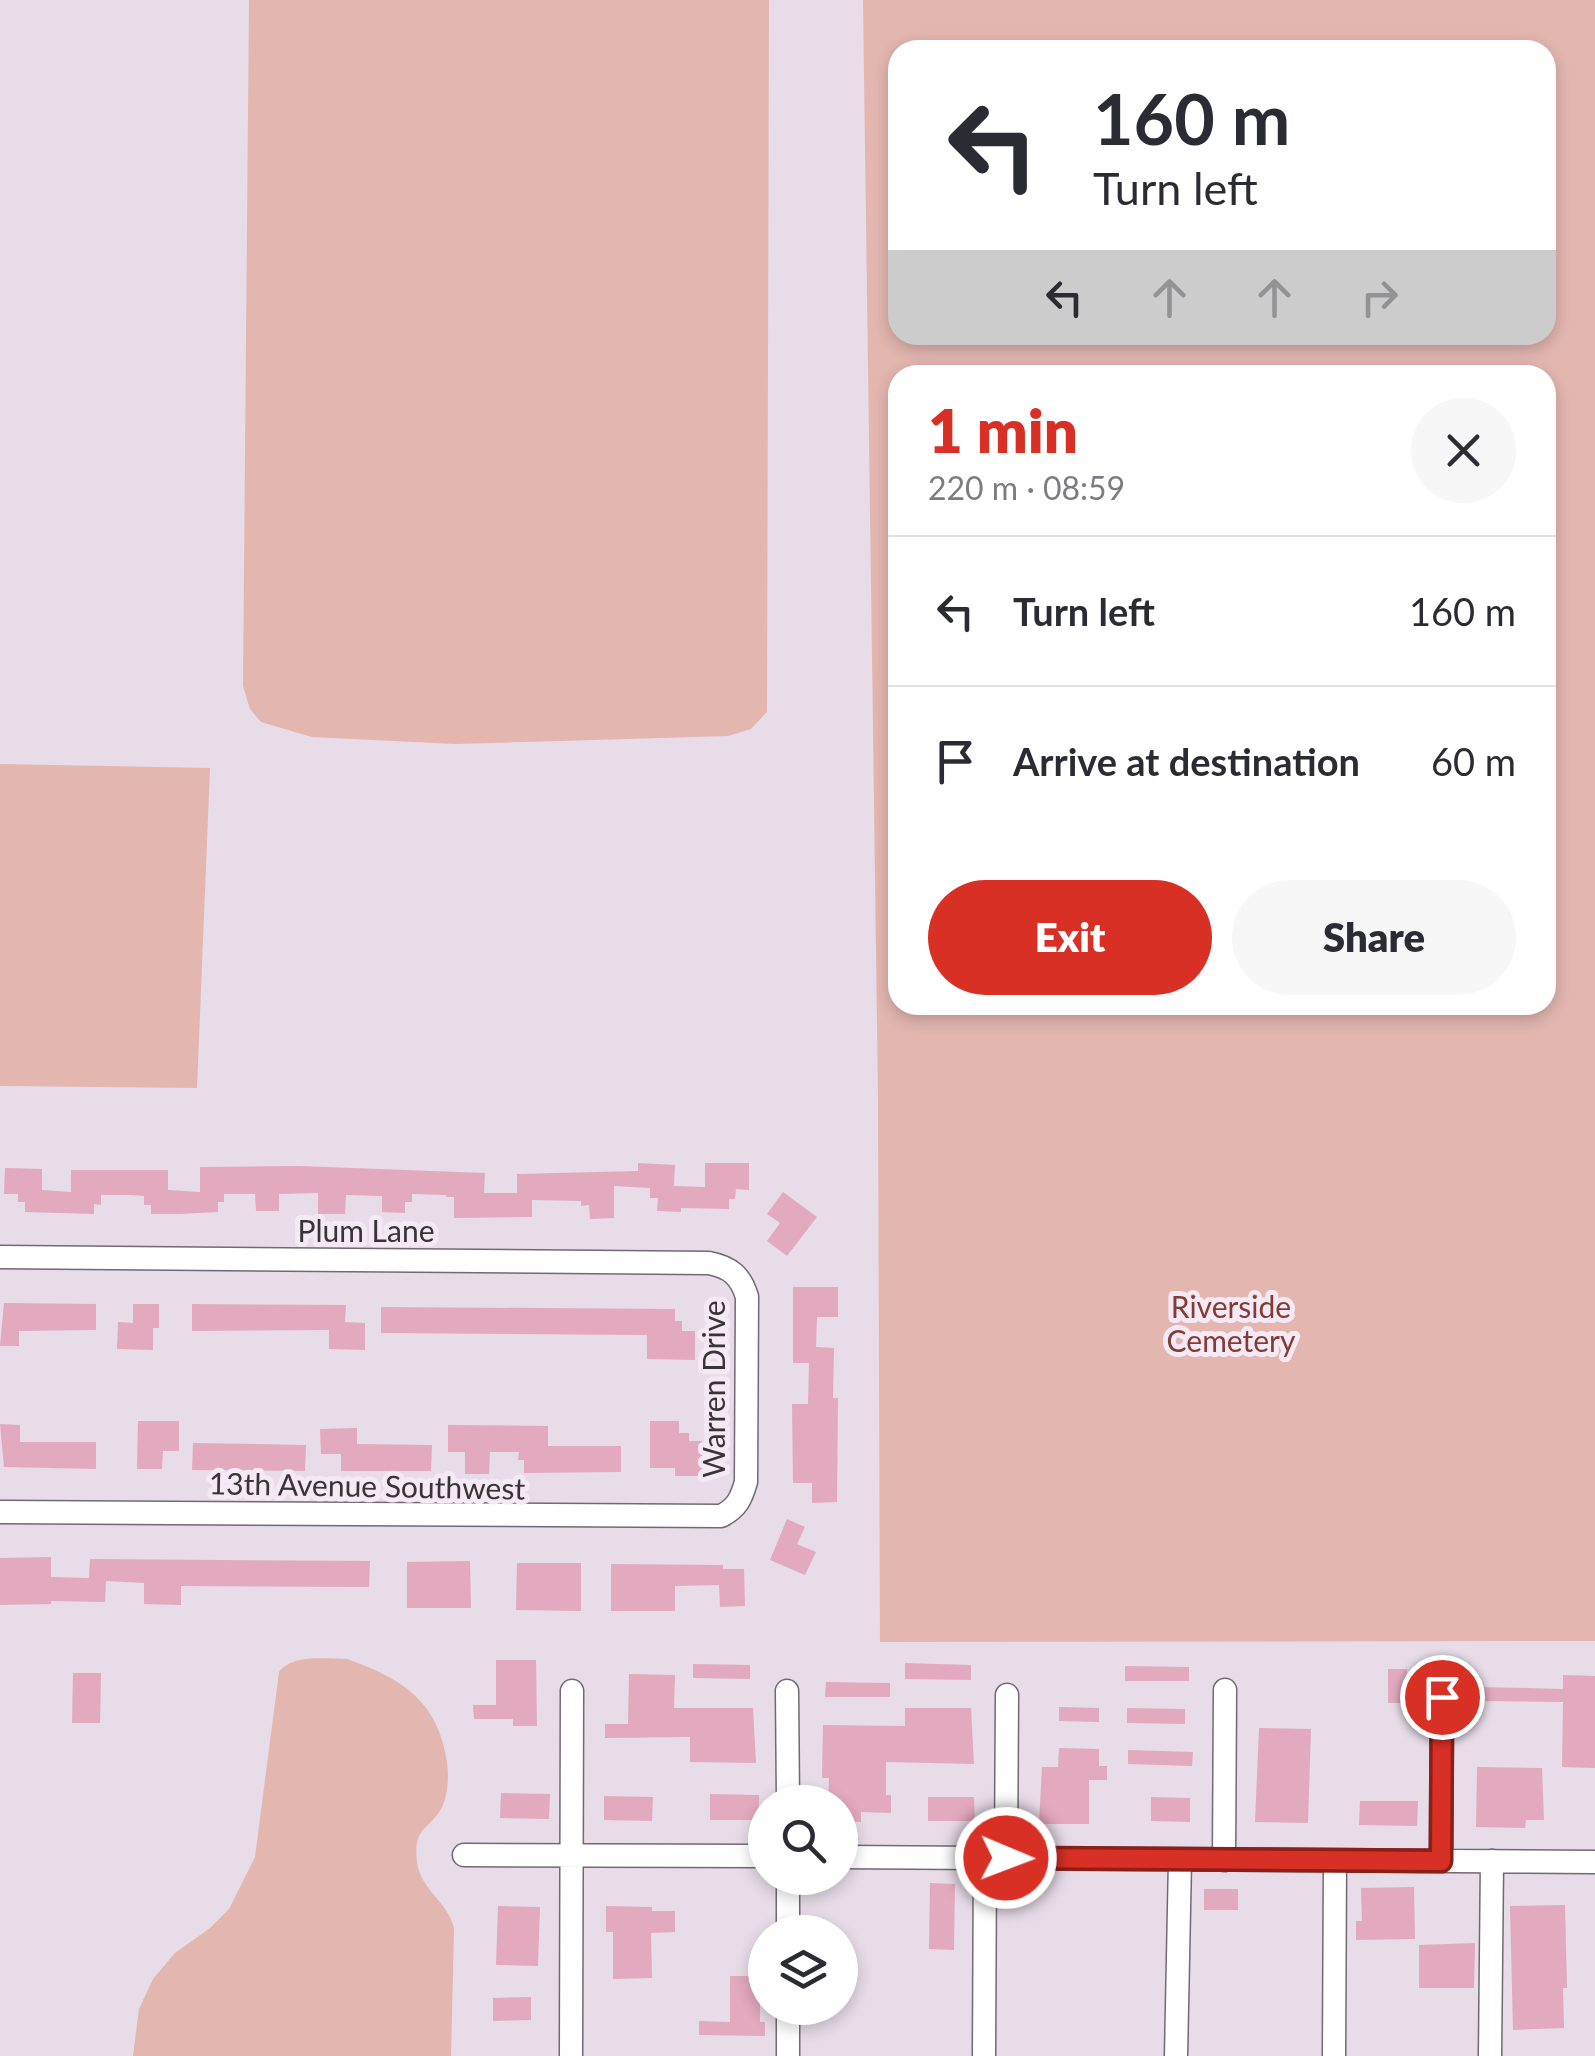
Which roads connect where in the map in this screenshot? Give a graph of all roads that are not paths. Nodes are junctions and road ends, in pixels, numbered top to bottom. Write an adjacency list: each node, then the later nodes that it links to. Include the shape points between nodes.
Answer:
1 (0, 1257): 2 (street, Plum Lane, via 708,1263)
2 (730, 1270): 3 (street, Warren Drive, via 747,1298 746,1482)
3 (732, 1511): 4 (street, 13th Avenue Southwest, via 710,1518)
4 (0, 1512)
5 (1225, 1690): 17 (street)
6 (572, 1691): 12 (street)
7 (788, 1691): 10 (street)
8 (1008, 1695): 15 (street)
9 (1442, 1697): 19 (street)
10 (788, 1785)
11 (464, 1855): 12 (street)
12 (571, 1856): 13 (street); 23 (street)
13 (748, 1856)
14 (858, 1857): 15 (street)
15 (996, 1858): 16 (street); 25 (street)
16 (1180, 1860): 17 (street); 26 (street)
17 (1224, 1860): 18 (street)
18 (1335, 1861): 19 (street); 27 (street)
19 (1441, 1861): 20 (street)
20 (1492, 1861): 21 (street); 28 (street)
21 (1595, 1862)
22 (788, 2025): 24 (street)
23 (571, 2056)
24 (788, 2056)
25 (984, 2056)
26 (1176, 2056)
27 (1334, 2056)
28 (1490, 2056)

